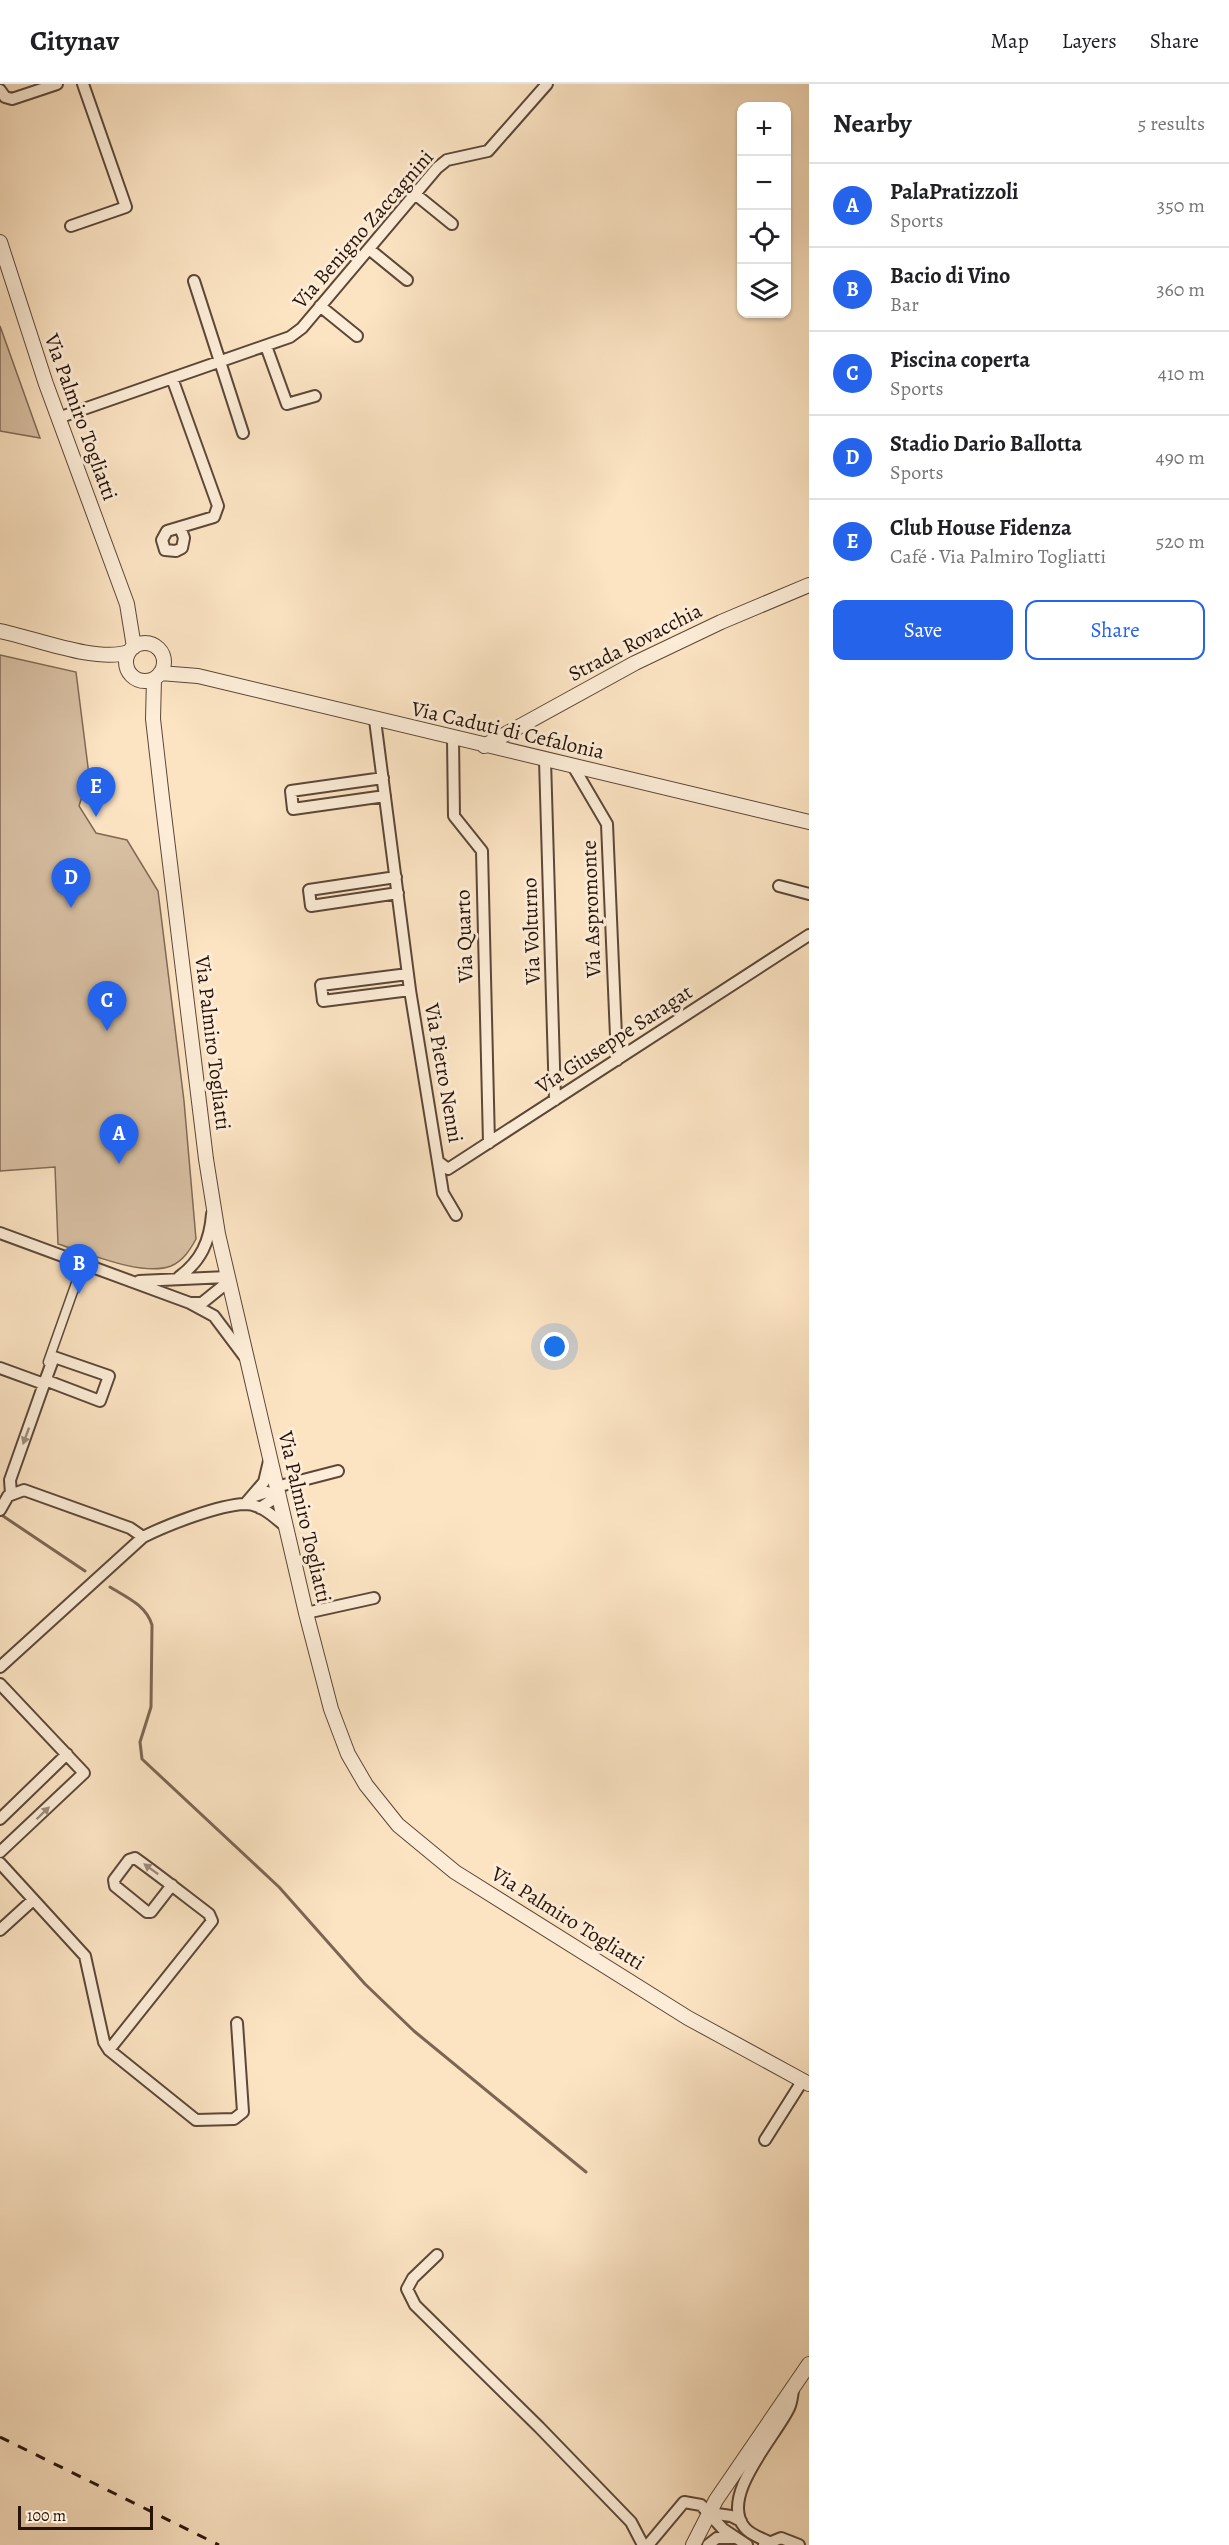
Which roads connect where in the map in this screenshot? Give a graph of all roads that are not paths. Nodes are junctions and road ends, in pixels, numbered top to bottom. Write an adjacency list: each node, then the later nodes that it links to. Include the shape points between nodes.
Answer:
1 (57, 84): 4 (street, via 12,99)
2 (83, 84): 7 (street, via 126,207)
3 (547, 84): 5 (street, Via Benigno Zaccagnini, via 493,147 482,154 447,160)
4 (0, 90)
5 (415, 194): 6 (street); 9 (street, Via Benigno Zaccagnini)
6 (452, 224)
7 (71, 226)
8 (0, 242): 18 (street, Via Palmiro Togliatti)
9 (369, 249): 10 (street); 12 (street, Via Benigno Zaccagnini)
10 (407, 280)
11 (194, 281): 15 (street)
12 (320, 306): 13 (street); 14 (street, Via Benigno Zaccagnini, via 290,337)
13 (357, 336)
14 (266, 346): 15 (street, Via Benigno Zaccagnini); 17 (street, via 286,404)
15 (220, 362): 16 (street, Via Benigno Zaccagnini); 19 (street)
16 (172, 378): 18 (street, Via Benigno Zaccagnini); 20 (street, via 218,506 214,517)
17 (315, 396)
18 (58, 418): 22 (street, Via Palmiro Togliatti)
19 (243, 433)
20 (180, 527)
21 (809, 585): 33 (street, Strada Rovacchia, via 635,663)
22 (127, 604): 24 (street, Via Palmiro Togliatti); 25 (street, Via Palmiro Togliatti)
23 (0, 631): 26 (street)
24 (132, 649): 25 (street, via 145,644); 26 (street, via 118,656); 27 (street, Via Palmiro Togliatti, via 126,661)
25 (160, 653): 28 (street, Via Palmiro Togliatti); 29 (street, Via Caduti di Cefalonia)
26 (96, 654): 27 (street)
27 (131, 674): 28 (street, via 144,681); 30 (street, Via Palmiro Togliatti)
28 (157, 676): 29 (street, Via Caduti di Cefalonia); 30 (street, Via Palmiro Togliatti)
29 (198, 676): 31 (street, Via Caduti di Cefalonia)
30 (153, 719): 50 (street, Via Palmiro Togliatti)
31 (375, 720): 32 (street, Via Caduti di Cefalonia); 36 (street, Via Pietro Nenni)
32 (453, 738): 33 (street, Via Caduti di Cefalonia); 48 (street, Via Quarto, via 454,816 482,851)
33 (484, 746): 34 (street, Via Caduti di Cefalonia)
34 (545, 760): 35 (street, Via Caduti di Cefalonia); 47 (street, Via Volturno)
35 (573, 766): 38 (street, Via Caduti di Cefalonia); 46 (street, Via Aspromonte, via 607,824)
36 (383, 778): 37 (street, Via Pietro Nenni); 37 (street, via 291,791 293,809)
37 (385, 796): 39 (street, Via Pietro Nenni)
38 (809, 822)
39 (396, 877): 41 (street, Via Pietro Nenni); 41 (street, via 309,890 311,906)
40 (779, 886): 42 (street)
41 (398, 893): 44 (street, Via Pietro Nenni)
42 (809, 894)
43 (809, 935): 46 (street, Via Giuseppe Saragat)
44 (408, 974): 45 (street, Via Pietro Nenni); 45 (street, Via Pietro Nenni, via 321,985 322,995 323,1001)
45 (410, 990): 49 (street, Via Pietro Nenni)
46 (617, 1060): 47 (street, Via Giuseppe Saragat)
47 (555, 1100): 48 (street, Via Giuseppe Saragat)
48 (489, 1143): 49 (street, Via Giuseppe Saragat, via 448,1169)
49 (440, 1163): 51 (street, Via Pietro Nenni, via 443,1193)
50 (213, 1199): 55 (street, Via Palmiro Togliatti); 56 (street, via 208,1241 190,1269)
51 (456, 1215)
52 (0, 1233): 54 (street)
53 (81, 1269): 60 (street)
54 (124, 1279): 56 (street); 57 (street)
55 (228, 1279): 56 (street, via 207,1276); 57 (street, via 202,1304); 58 (street, Via Palmiro Togliatti)
56 (175, 1280)
57 (190, 1303): 58 (street, via 214,1316)
58 (250, 1367): 61 (street, Via Palmiro Togliatti)
59 (0, 1368): 60 (street)
60 (43, 1382): 60 (street, via 54,1357 109,1376 100,1401); 64 (street, one-way to 64, via 10,1480)
61 (270, 1460): 63 (street, Via Palmiro Togliatti); 65 (street, via 264,1482)
62 (338, 1471): 63 (street)
63 (277, 1492): 65 (street); 67 (street); 69 (street, Via Palmiro Togliatti)
64 (10, 1494): 68 (street); 70 (street, via 24,1490)
65 (254, 1496): 66 (street)
66 (245, 1504): 67 (street); 70 (street, via 170,1524)
67 (260, 1508): 69 (street)
68 (0, 1509)
69 (285, 1526): 72 (street, Via Palmiro Togliatti)
70 (143, 1536): 73 (street)
71 (374, 1598): 72 (street)
72 (306, 1613): 84 (street, Via Palmiro Togliatti, via 340,1736 366,1785 398,1825 455,1872 688,2018)
73 (0, 1667)
74 (0, 1684): 75 (street)
75 (66, 1754): 76 (street); 77 (street, one-way to 75, via 84,1773)
76 (0, 1819)
77 (0, 1851)
78 (0, 1863): 80 (street)
79 (172, 1885): 79 (street, one-way to 79, via 135,1858 114,1880 115,1886 147,1912); 83 (street, via 209,1914 211,1924)
80 (33, 1900): 81 (street); 83 (street, via 85,1956)
81 (0, 1930)
82 (237, 2023): 83 (street, via 244,2106 234,2119 196,2120)
83 (109, 2050)
84 (806, 2082): 85 (street)
85 (765, 2140)
86 (437, 2255): 93 (street, via 407,2289 415,2305 632,2522)
87 (809, 2364): 88 (street)
88 (794, 2389): 89 (street); 90 (street, via 791,2405 755,2461 740,2493 737,2509)
89 (710, 2513): 90 (street); 91 (street, via 723,2529); 94 (street, via 701,2505 684,2502); 95 (street)
90 (741, 2521): 92 (street, via 745,2529)
91 (744, 2542): 96 (street, via 730,2536 717,2538)
92 (767, 2543): 97 (street, via 787,2539)
93 (643, 2545)
94 (648, 2545)
95 (693, 2545)
96 (708, 2545)
97 (799, 2545)

